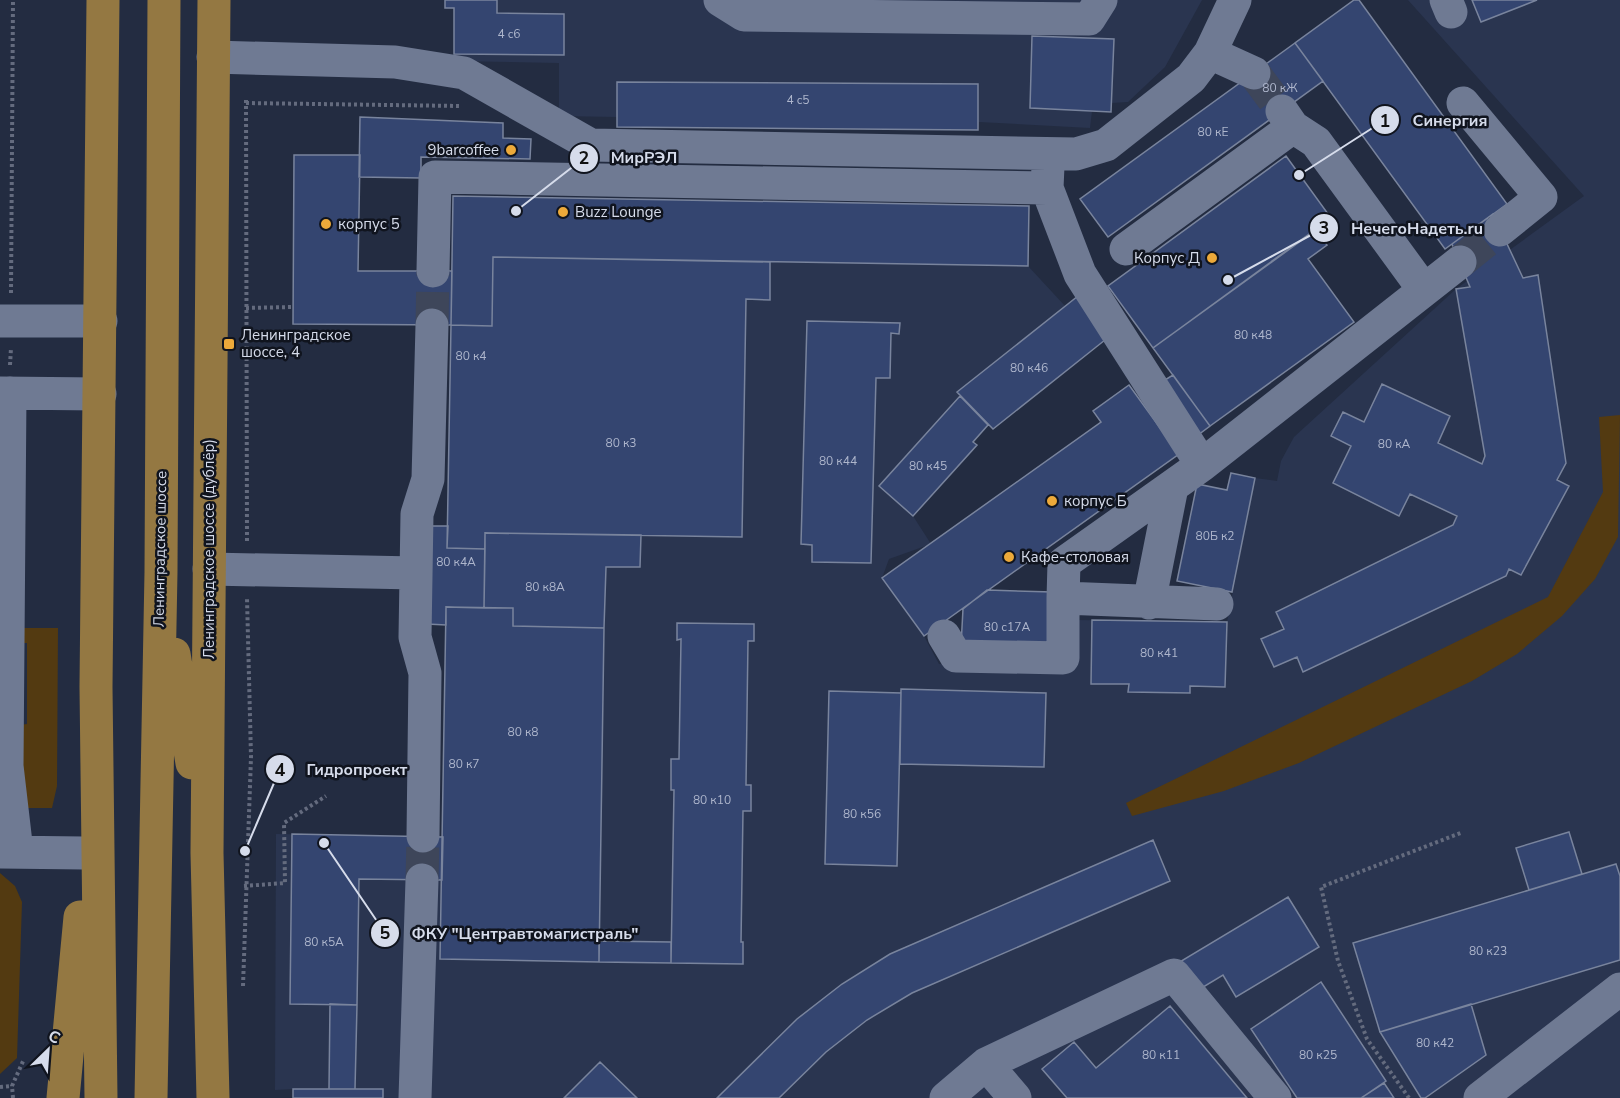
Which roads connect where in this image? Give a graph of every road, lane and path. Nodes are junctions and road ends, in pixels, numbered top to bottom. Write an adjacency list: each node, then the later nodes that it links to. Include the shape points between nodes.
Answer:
1 (13, 0): 25 (path)
2 (103, 0): 26 (main road)
3 (164, 0): 33 (main road, Ленинградское шоссе)
4 (214, 0): 11 (main road, Ленинградское шоссе (дублёр))
5 (720, 0): 9 (lane, via 744,15)
6 (930, 0): 9 (lane)
7 (1101, 0): 9 (lane, via 1089,18)
8 (1235, 0): 10 (lane)
9 (958, 18)
10 (1210, 53): 12 (lane); 16 (lane, via 1191,78 1106,145 1076,154)
11 (213, 57): 16 (lane, via 395,62 464,73 591,145); 32 (main road, Ленинградское шоссе (дублёр))
12 (1254, 73)
13 (1463, 103): 18 (lane, via 1541,197)
14 (246, 104): 15 (path)
15 (467, 106)
16 (1048, 153): 17 (lane)
17 (1047, 188): 21 (lane, via 435,177); 30 (lane, via 1080,274)
18 (1500, 230)
19 (1126, 249): 22 (lane, via 1288,119 1316,142)
20 (1460, 262): 22 (lane)
21 (433, 271)
22 (1424, 290): 30 (lane)
23 (293, 307): 24 (path)
24 (246, 308)
25 (5, 321): 26 (lane); 28 (path)
26 (101, 321): 29 (main road)
27 (432, 325): 34 (lane, via 428,479 417,514)
28 (5, 393): 29 (lane); 43 (lane)
29 (100, 394): 39 (main road)
30 (1202, 465): 31 (lane)
31 (1172, 487): 35 (lane, via 1064,563); 36 (lane)
32 (208, 569): 34 (lane); 45 (main road, Ленинградское шоссе (дублёр))
33 (161, 572): 45 (main road); 56 (main road, Ленинградское шоссе)
34 (416, 573): 42 (lane, via 415,636 425,673)
35 (1063, 598): 36 (lane); 38 (lane, via 1063,658 956,656)
36 (1149, 603): 37 (lane)
37 (1217, 604)
38 (944, 636)
39 (96, 687): 44 (main road); 55 (main road)
40 (326, 796): 47 (path, via 284,824 285,883)
41 (1463, 832): 62 (path, via 1321,887 1338,961 1367,1039)
42 (423, 836)
43 (9, 852): 44 (lane)
44 (84, 853): 54 (main road, via 80,935)
45 (207, 853): 57 (main road, Ленинградское шоссе (дублёр))
46 (422, 880): 58 (lane)
47 (244, 886)
48 (1620, 988): 63 (lane)
49 (24, 1059): 51 (path)
50 (986, 1064): 59 (lane); 60 (lane); 61 (lane, via 1173,975)
51 (12, 1086): 52 (path); 53 (path)
52 (0, 1087)
53 (13, 1098)
54 (63, 1098)
55 (101, 1098)
56 (151, 1098)
57 (213, 1098)
58 (415, 1098)
59 (946, 1098)
60 (1015, 1098)
61 (1275, 1098)
62 (1409, 1098)
63 (1480, 1098)

